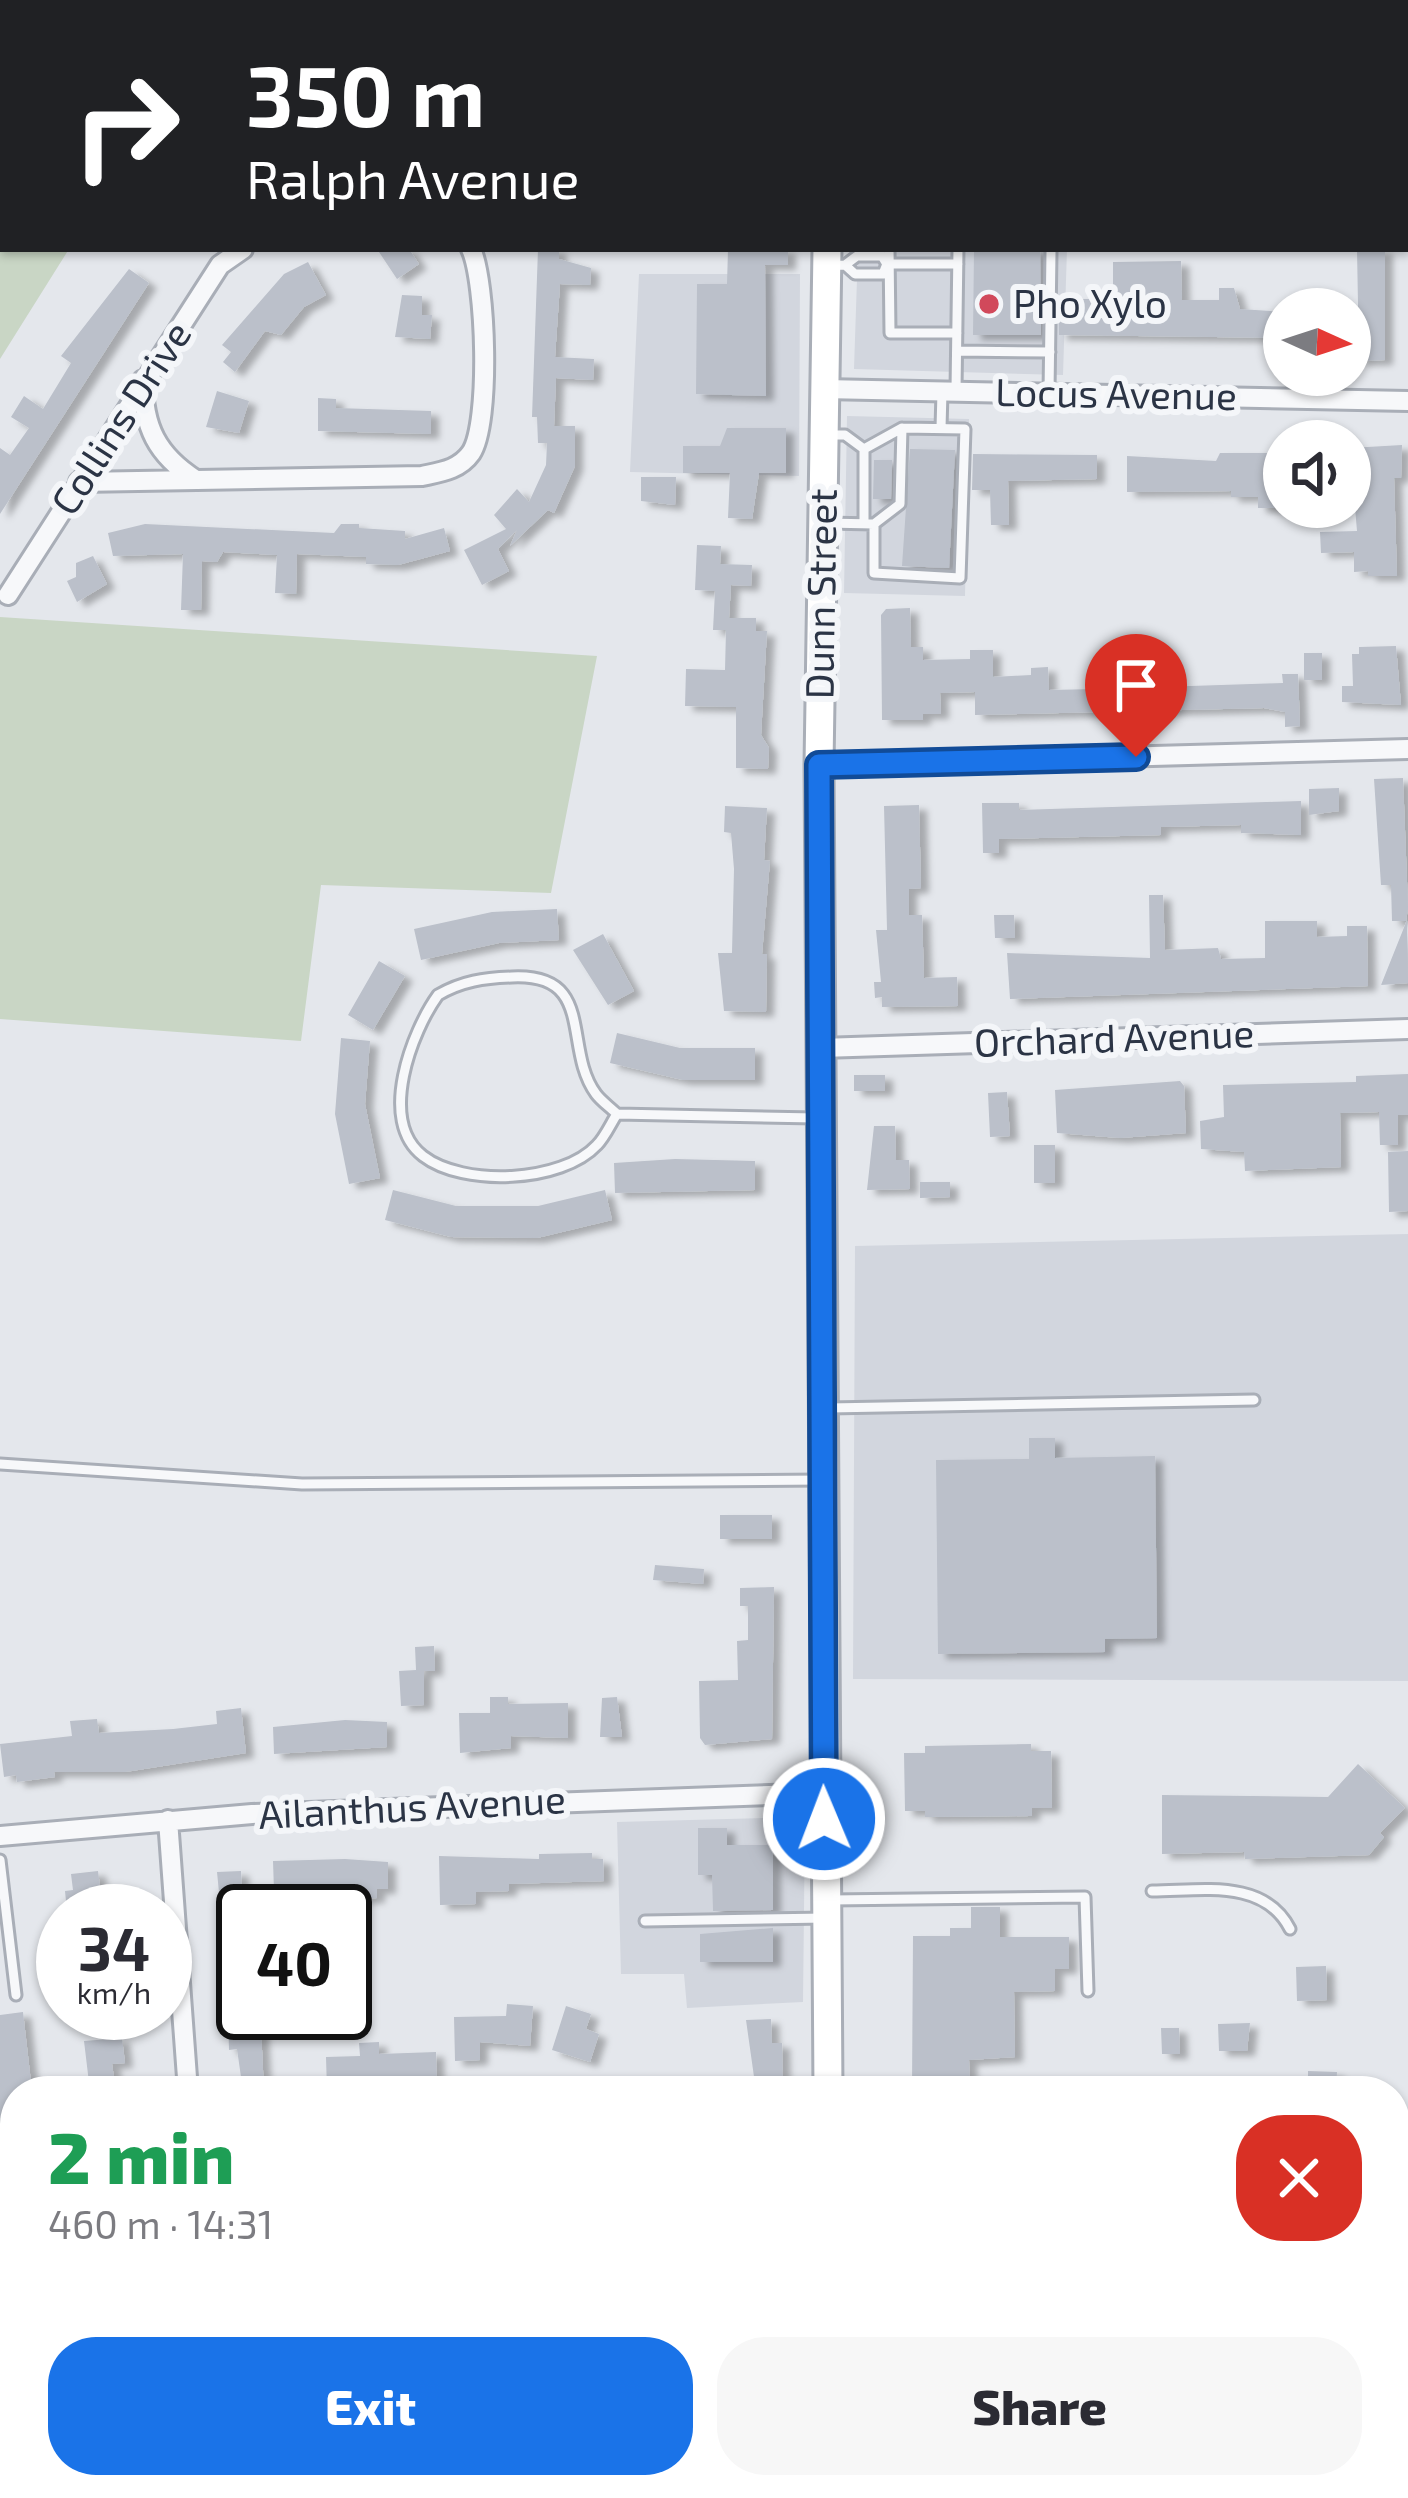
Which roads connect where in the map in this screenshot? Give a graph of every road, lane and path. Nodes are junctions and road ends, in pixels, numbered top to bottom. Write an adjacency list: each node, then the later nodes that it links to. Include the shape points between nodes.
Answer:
1 (239, 252): 12 (street, Collins Drive, via 220,265)
2 (472, 252): 21 (street, via 483,299 481,399 471,452 452,470)
3 (889, 252): 7 (lane)
4 (958, 252): 8 (lane)
5 (1052, 253): 11 (lane)
6 (833, 260): 7 (lane, via 882,256); 7 (lane, via 855,274 883,274); 13 (street, Dunn Street)
7 (888, 264): 8 (lane); 9 (lane, via 890,333)
8 (958, 264): 9 (lane)
9 (957, 333): 10 (lane)
10 (957, 351): 11 (lane); 14 (lane)
11 (1050, 352): 15 (lane)
12 (142, 380): 21 (street, via 154,442); 22 (street, Collins Drive)
13 (823, 389): 14 (street, Locus Avenue); 19 (street, Dunn Street)
14 (949, 390): 15 (street, Locus Avenue); 18 (lane)
15 (1049, 392): 16 (street, Locus Avenue)
16 (1408, 401)
17 (902, 428): 18 (lane); 20 (lane); 24 (lane, via 900,504)
18 (941, 428): 24 (lane, via 964,429 959,578 874,573)
19 (823, 434): 20 (lane, via 845,435); 23 (street, Dunn Street)
20 (864, 449): 24 (lane)
21 (196, 480): 22 (street)
22 (79, 482): 25 (street, Collins Drive)
23 (822, 522): 24 (lane); 27 (street, Dunn Street)
24 (869, 524)
25 (8, 595)
26 (1408, 749): 27 (street)
27 (819, 765): 29 (street, Dunn Street)
28 (1408, 1029): 29 (street, Orchard Avenue)
29 (821, 1048): 31 (street, Dunn Street)
30 (616, 1114): 30 (lane, via 593,1091 575,1020 548,980 456,984 438,995 407,1052 407,1132 419,1154 443,1167 525,1174 565,1165 596,1146); 31 (lane)
31 (819, 1118): 33 (street, Dunn Street)
32 (1253, 1400): 33 (lane)
33 (823, 1408): 35 (street, Dunn Street)
34 (0, 1464): 35 (lane, via 302,1484)
35 (822, 1480): 36 (street, Dunn Street)
36 (824, 1793): 37 (street, Ailanthus Avenue); 41 (street, Dunn Street)
37 (168, 1820): 38 (street, Ailanthus Avenue); 46 (street)
38 (0, 1836)
39 (0, 1860): 45 (lane)
40 (1152, 1891): 43 (lane, via 1247,1892 1279,1908)
41 (826, 1909): 42 (lane); 44 (lane, via 1085,1897); 47 (street, Dunn Street)
42 (645, 1921)
43 (1290, 1929)
44 (1088, 1991)
45 (16, 1995)
46 (187, 2076)
47 (828, 2076)

